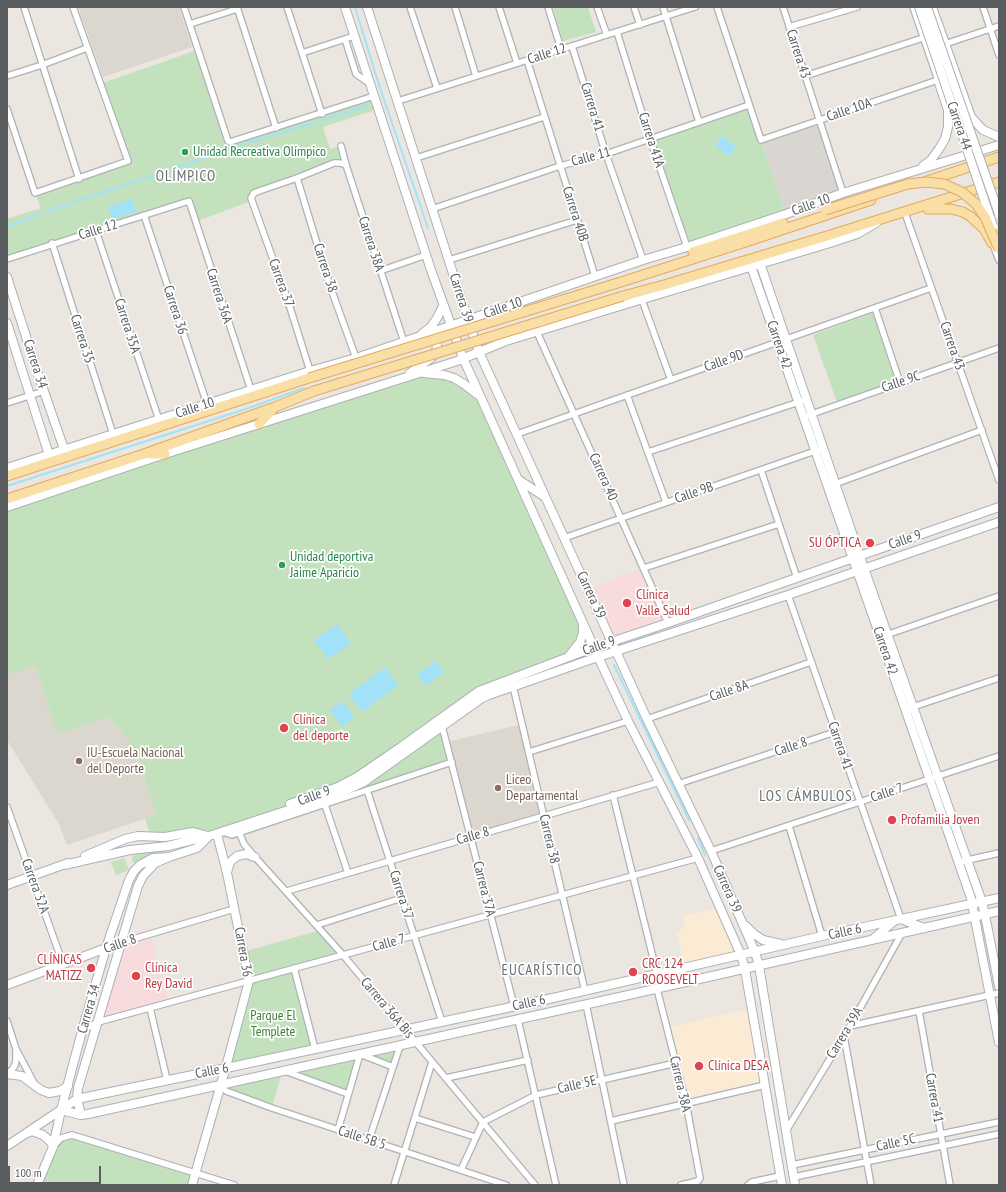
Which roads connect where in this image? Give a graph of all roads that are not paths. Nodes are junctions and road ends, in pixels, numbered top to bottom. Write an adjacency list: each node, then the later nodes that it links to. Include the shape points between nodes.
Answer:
1 (24, 7): 43 (street)
2 (73, 7): 37 (street)
3 (184, 7): 25 (street)
4 (287, 7): 39 (street)
5 (345, 7): 32 (main road, Carrera 39)
6 (367, 7): 51 (main road, Carrera 39)
7 (410, 7): 49 (street)
8 (455, 7): 45 (street)
9 (500, 7): 42 (street)
10 (548, 7): 38 (street)
11 (597, 7): 31 (street)
12 (634, 7): 26 (street)
13 (663, 7): 24 (street)
14 (695, 7): 24 (street, Calle 12)
15 (717, 7): 52 (street)
16 (783, 7): 28 (street, Carrera 43)
17 (857, 7): 28 (street)
18 (913, 7): 33 (street)
19 (919, 7): 82 (main road, Carrera 44, bridge)
20 (927, 7): 76 (main road, Carrera 44, bridge)
21 (932, 7): 35 (main road)
22 (984, 7): 29 (street)
23 (237, 8): 25 (street); 58 (street)
24 (666, 16): 26 (street, Calle 12); 57 (street)
25 (190, 24): 58 (street, via 228,141 233,142)
26 (640, 24): 30 (street, Calle 12)
27 (999, 26): 29 (street)
28 (790, 27): 46 (street, Carrera 43)
29 (991, 29): 35 (street); 40 (street)
30 (617, 32): 31 (street, Calle 12); 60 (street, Carrera 41A)
31 (607, 35): 36 (street, Calle 12)
32 (354, 36): 34 (street); 48 (main road, Carrera 39)
33 (923, 38): 46 (street); 47 (street)
34 (345, 39): 39 (street); 48 (street, Carrera 39, via 356,74)
35 (945, 44): 59 (main road, via 971,117 983,130)
36 (572, 46): 38 (street, Calle 12); 63 (street, Carrera 41)
37 (87, 48): 43 (street); 70 (street, via 128,161)
38 (561, 49): 41 (street, Calle 12)
39 (302, 53): 54 (street)
40 (999, 55)
41 (527, 60): 42 (street, Calle 12); 55 (street, Carrera 40B)
42 (517, 63): 45 (street, Calle 12)
43 (42, 65): 44 (street); 70 (street)
44 (7, 76)
45 (476, 76): 49 (street, Calle 12)
46 (805, 76): 56 (street, Carrera 43)
47 (938, 80): 56 (street, Calle 10A); 68 (main road, via 948,110 947,131 936,155)
48 (369, 83): 50 (main road, Carrera 39)
49 (437, 88): 51 (street, Calle 12)
50 (374, 96): 54 (street); 84 (main road, Carrera 39)
51 (398, 101): 65 (main road, Carrera 39)
52 (749, 105): 56 (street, Calle 10A, via 761,140); 57 (street, Calle 11)
53 (7, 109): 70 (street, via 35,194)
54 (322, 114): 58 (street)
55 (544, 117): 65 (street); 67 (street, Carrera 40B)
56 (819, 120): 72 (street, Carrera 43)
57 (699, 122): 60 (street, Calle 11)
58 (276, 128)
59 (999, 137)
60 (650, 139): 63 (street, Calle 11); 83 (street, Carrera 41A)
61 (999, 145): 68 (main road, Calle 10)
62 (341, 146): 66 (street, Carrera 38A)
63 (606, 154): 67 (street, Calle 11); 87 (street, Carrera 41)
64 (999, 157): 92 (main road, Calle 10)
65 (416, 158): 74 (main road, Carrera 39)
66 (346, 165): 69 (street, via 334,163); 91 (street, Carrera 38A)
67 (560, 166): 74 (street, Calle 11); 79 (street, Carrera 40B)
68 (915, 171): 72 (main road, Calle 10)
69 (297, 178): 114 (street, Carrera 38, via 330,286); 117 (street, Carrera 37, via 259,191 252,195 251,201 288,301)
70 (79, 179)
71 (999, 182): 75 (main road, Calle 10)
72 (842, 193): 83 (main road, Calle 10)
73 (188, 201): 77 (street, Calle 12); 123 (street, Carrera 36A)
74 (432, 209): 86 (main road, Carrera 39)
75 (905, 213): 78 (main road, Calle 10); 82 (main road, via 935,208 963,212 981,225); 96 (street, Carrera 43)
76 (999, 214)
77 (144, 215): 80 (street, Calle 12); 131 (street, Carrera 36)
78 (882, 219): 89 (main road, Calle 10, via 857,234); 95 (main road, Calle 10)
79 (577, 220): 86 (street); 93 (street, Carrera 40B)
80 (96, 231): 81 (street, Calle 12); 135 (street, Carrera 35A)
81 (52, 244): 85 (street, Calle 12); 138 (street, Carrera 35)
82 (997, 246): 88 (street, Carrera 44); 92 (main road, bridge, via 985,217 976,204 962,192 944,184 926,182 908,184 674,258)
83 (687, 247): 87 (main road, Calle 10)
84 (426, 255): 91 (street); 98 (main road, Carrera 39)
85 (7, 259)
86 (449, 260): 101 (main road, Carrera 39)
87 (643, 260): 93 (main road, Calle 10)
88 (999, 260)
89 (760, 263): 90 (main road, Calle 10); 107 (main road, Carrera 42)
90 (751, 266): 95 (main road, Calle 10); 110 (main road, Carrera 42)
91 (380, 271): 109 (street, Carrera 38A)
92 (653, 271): 117 (main road, Calle 10, bridge)
93 (595, 276): 100 (main road, Calle 10)
94 (7, 277): 124 (main road, Carrera 34)
95 (666, 288): 97 (main road, Calle 10); 132 (main road, Calle 10, bridge, via 624,296 314,391)
96 (931, 288): 99 (street, Calle 9D); 116 (street, Carrera 43)
97 (642, 300): 104 (main road, Calle 10); 120 (street)
98 (443, 306): 103 (main road, Carrera 39); 106 (main road, via 431,327)
99 (875, 308): 107 (street, Calle 9D); 121 (street)
100 (498, 310): 101 (main road, Calle 10); 108 (main road, via 488,320 488,332 496,340)
101 (468, 320): 103 (main road, Calle 10); 111 (main road, via 457,334); 113 (main road, Carrera 39)
102 (7, 323): 126 (main road, Carrera 34)
103 (450, 326): 105 (main road, Calle 10); 111 (main road, Carrera 39)
104 (537, 332): 108 (main road, Calle 10); 133 (street, Carrera 40)
105 (423, 336): 106 (main road, Calle 10); 119 (main road, via 436,342 436,352)
106 (414, 338): 109 (main road, Calle 10)
107 (786, 339): 110 (street, Calle 9D); 127 (main road, Carrera 42)
108 (506, 341): 113 (main road, Calle 10)
109 (404, 342): 114 (main road, Calle 10)
110 (778, 342): 120 (street, Calle 9D); 129 (main road, Carrera 42)
111 (458, 346): 115 (main road, Carrera 39)
112 (999, 348): 116 (street, Calle 9C)
113 (479, 352): 115 (main road, Calle 10); 139 (main road, Carrera 39)
114 (356, 358): 117 (main road, Calle 10)
115 (462, 358): 118 (main road, Calle 10); 128 (main road, Carrera 39)
116 (958, 363): 121 (street, Calle 9C); 137 (street, Carrera 43)
117 (307, 374): 122 (main road, Calle 10); 123 (main road, Calle 10)
118 (412, 375): 119 (main road, Calle 10); 128 (main road, via 422,373 454,378 473,390)
119 (401, 379): 136 (main road, Calle 10)
120 (671, 380): 125 (street, Calle 9D)
121 (900, 383): 134 (street, Calle 9C)
122 (278, 388): 123 (main road); 148 (main road, Calle 10)
123 (254, 389): 131 (main road, Calle 10)
124 (44, 391): 126 (street); 140 (main road, Carrera 34)
125 (628, 395): 133 (street, Calle 9D); 142 (street)
126 (30, 396): 130 (street); 145 (main road, Carrera 34)
127 (807, 399): 129 (street); 134 (main road, Carrera 42)
128 (482, 400): 149 (main road, Carrera 39)
129 (799, 402): 134 (main road, Carrera 42); 142 (street)
130 (7, 403)
131 (207, 404): 135 (main road, Calle 10)
132 (275, 407): 136 (main road); 143 (main road, Calle 10)
133 (574, 414): 139 (street, Calle 9D); 157 (street, Carrera 40)
134 (808, 415): 141 (main road, Carrera 42)
135 (159, 420): 138 (main road, Calle 10)
136 (259, 424): 144 (main road, Calle 10)
137 (982, 430): 150 (street, Carrera 43); 151 (street)
138 (113, 434): 140 (main road, Calle 10)
139 (517, 434): 152 (main road, Carrera 39)
140 (64, 450): 145 (main road, Calle 10)
141 (820, 450): 147 (street, Calle 9B); 151 (main road, Carrera 42)
142 (648, 452): 154 (street)
143 (144, 454): 144 (main road); 153 (main road, Calle 10)
144 (165, 454): 155 (main road, Calle 10)
145 (49, 455): 146 (main road, Calle 10)
146 (7, 468)
147 (761, 470): 154 (street, Calle 9B); 160 (street)
148 (7, 476)
149 (519, 480): 152 (main road); 171 (main road, Carrera 39)
150 (999, 480)
151 (832, 485): 165 (main road, Carrera 42)
152 (546, 497): 163 (main road, Carrera 39)
153 (7, 499)
154 (666, 502): 157 (street, Calle 9B)
155 (7, 507)
156 (999, 507): 158 (main road, Calle 9)
157 (621, 518): 163 (street, Calle 9B); 166 (street, Carrera 40)
158 (970, 518): 161 (main road, Calle 9); 162 (main road)
159 (999, 522): 162 (main road, Calle 9)
160 (779, 524): 166 (street); 168 (street)
161 (919, 535): 164 (main road); 165 (main road, Calle 9)
162 (956, 537): 164 (main road, Calle 9)
163 (564, 538): 174 (main road, Carrera 39)
164 (944, 542): 167 (main road, Calle 9)
165 (857, 557): 167 (main road, Carrera 42); 168 (main road, Calle 9)
166 (644, 568): 172 (street, Carrera 40)
167 (861, 570): 169 (main road, Calle 9); 173 (main road, Carrera 42)
168 (797, 578): 172 (main road, Calle 9)
169 (788, 595): 176 (main road, Calle 9); 179 (street, Carrera 41)
170 (999, 596): 173 (street)
171 (583, 623): 175 (main road, Carrera 39); 178 (main road, via 580,642)
172 (668, 623): 174 (main road, Calle 9)
173 (884, 636): 182 (main road, Carrera 42)
174 (612, 642): 175 (main road, Calle 9); 176 (main road, Carrera 39)
175 (594, 647): 177 (main road, Carrera 39); 178 (main road, Calle 9)
176 (616, 652): 177 (main road, Calle 9); 183 (main road, Carrera 39)
177 (598, 657): 181 (main road, Calle 9); 184 (main road, Carrera 39)
178 (568, 658): 189 (main road, Calle 9, via 479,691)
179 (811, 662): 183 (street, Calle 8A); 186 (street, Carrera 41)
180 (999, 678): 182 (street)
181 (513, 686): 185 (main road, Calle 9, via 482,698); 187 (street, Carrera 38)
182 (909, 708): 192 (main road, Carrera 42)
183 (648, 719): 194 (main road, Carrera 39)
184 (628, 721): 187 (street); 193 (main road, Carrera 39)
185 (442, 726): 190 (main road, Calle 9); 191 (street, Carrera 37A)
186 (836, 732): 194 (street, Calle 8); 197 (street, Carrera 41)
187 (529, 752): 200 (street, Carrera 38)
188 (997, 757): 192 (street, Calle 7)
189 (382, 760): 190 (main road); 204 (main road, Calle 9, via 338,787 228,825)
190 (391, 762): 204 (main road, Calle 9, via 364,782 340,793)
191 (452, 762): 195 (street, Calle 9); 205 (street, Carrera 37A)
192 (934, 778): 197 (street, Calle 7); 213 (main road, Carrera 42)
193 (660, 782): 196 (street, Calle 8); 206 (main road, Carrera 39)
194 (678, 784): 201 (main road, Carrera 39)
195 (367, 790): 198 (street, Calle 9); 212 (street, Carrera 37)
196 (613, 795): 200 (street, Calle 8); 218 (street)
197 (860, 802): 202 (street, Calle 7); 232 (street, Carrera 41)
198 (325, 805): 203 (street, Calle 9); 216 (street)
199 (7, 807): 217 (street, Carrera 32A)
200 (543, 815): 205 (street, Calle 8); 221 (street, Carrera 38)
201 (697, 823): 206 (main road); 207 (main road, Carrera 39)
202 (789, 826): 207 (street, Calle 7); 237 (street)
203 (239, 832): 204 (street, Calle 9, via 232,835); 210 (street, Carrera 36A Bis, via 244,844)
204 (216, 834): 209 (main road, Carrera 34, via 197,848); 214 (main road, Calle 9, via 168,846 130,850); 214 (main road, Calle 9, via 193,832 166,837 138,836); 215 (main road, Carrera 36)
205 (471, 837): 212 (street, Calle 8); 228 (street, Carrera 37A)
206 (689, 840): 211 (main road, Carrera 39)
207 (711, 852): 230 (main road, Carrera 39)
208 (999, 853): 213 (street)
209 (169, 857): 239 (main road, Carrera 34, via 156,863 143,876); 241 (main road, Carrera 34, via 153,858 134,871)
210 (255, 857): 215 (main road, via 246,854 237,856 230,862); 220 (street, Carrera 36A Bis)
211 (698, 858): 218 (street, Calle 7); 244 (main road, Carrera 39)
212 (390, 861): 216 (street, Calle 8); 222 (street, Carrera 37)
213 (963, 861): 224 (main road, Carrera 42); 225 (main road, Carrera 42)
214 (64, 865): 217 (main road, Calle 9)
215 (227, 873): 226 (main road, Carrera 36)
216 (348, 873): 220 (street, Calle 8)
217 (31, 876): 219 (main road, Calle 9); 245 (street, Carrera 32A)
218 (633, 876): 221 (street, Calle 7); 249 (street)
219 (7, 885)
220 (287, 891): 233 (street, Carrera 36A Bis)
221 (562, 895): 228 (street, Calle 7); 255 (street, Carrera 38)
222 (402, 898): 233 (street); 236 (street, Carrera 37)
223 (999, 898): 224 (main road, Calle 6)
224 (982, 902): 225 (main road, Calle 6); 229 (main road, Carrera 42)
225 (973, 904): 231 (main road, Carrera 42); 232 (main road, Calle 6)
226 (234, 909): 239 (street, Calle 8); 250 (main road, Carrera 36)
227 (999, 912): 229 (main road, Calle 6)
228 (491, 915): 236 (street, Calle 7); 261 (street, Carrera 37A)
229 (985, 915): 231 (main road, Calle 6); 252 (main road, Carrera 42)
230 (740, 917): 240 (main road, via 746,926 763,940); 242 (main road, Carrera 39)
231 (976, 917): 234 (main road, Calle 6); 257 (main road, Carrera 42)
232 (897, 920): 234 (main road); 237 (main road, Calle 6); 238 (main road)
233 (317, 925): 243 (street, Carrera 36A Bis)
234 (924, 928): 235 (main road, Calle 6)
235 (902, 933): 238 (main road, Calle 6); 269 (street, Carrera 39A)
236 (414, 936): 243 (street, Calle 7); 268 (street, Carrera 37)
237 (822, 936): 240 (main road, Calle 6)
238 (871, 940): 246 (main road, Calle 6)
239 (120, 943): 241 (main road, Calle 8); 267 (main road, Carrera 34)
240 (788, 944): 242 (main road, Calle 6)
241 (106, 948): 245 (main road, Calle 8); 271 (main road, Carrera 34)
242 (755, 952): 244 (main road, Calle 6); 246 (main road, Carrera 39)
243 (343, 955): 247 (street, Calle 7); 270 (street, Carrera 36A Bis)
244 (741, 955): 248 (main road, Carrera 39); 249 (main road, Calle 6)
245 (63, 964): 251 (main road, Calle 8)
246 (759, 966): 248 (main road, Calle 6); 273 (main road, Carrera 39)
247 (294, 968): 250 (street, Calle 7); 278 (street)
248 (745, 969): 254 (main road, Calle 6); 279 (main road, Carrera 39)
249 (658, 974): 253 (main road, Calle 6)
250 (249, 981): 262 (street, Calle 7); 285 (main road, Carrera 36)
251 (7, 985)
252 (999, 986)
253 (603, 987): 255 (main road, Calle 6); 258 (main road)
254 (657, 989): 258 (main road, Calle 6); 283 (street, Carrera 38A)
255 (585, 991): 259 (main road, Calle 6)
256 (999, 993): 257 (street)
257 (990, 995): 263 (street); 275 (main road, Carrera 42)
258 (624, 996): 260 (main road, Calle 6)
259 (553, 998): 261 (main road, Calle 6); 264 (main road)
260 (586, 1004): 264 (main road, Calle 6); 289 (street)
261 (514, 1006): 268 (main road, Calle 6)
262 (150, 1008): 267 (street, Calle 7); 290 (street)
263 (919, 1011): 269 (street); 308 (street, Carrera 41)
264 (537, 1016): 265 (main road, Calle 6)
265 (518, 1020): 274 (main road, Calle 6); 281 (street)
266 (7, 1021): 277 (street)
267 (98, 1022): 271 (street, Calle 7); 297 (main road, Carrera 34)
268 (442, 1022): 270 (main road, Calle 6)
269 (850, 1026): 272 (street, Carrera 39A)
270 (406, 1030): 274 (street, Carrera 36A Bis); 278 (main road, Calle 6)
271 (82, 1031): 293 (main road, Carrera 34)
272 (844, 1036): 306 (street, Carrera 39A); 315 (street)
273 (771, 1037): 279 (main road); 306 (main road, Carrera 39)
274 (416, 1042): 276 (main road, Calle 6); 282 (street, Carrera 36A Bis)
275 (999, 1042)
276 (400, 1046): 280 (main road, Calle 6); 284 (street)
277 (16, 1049): 287 (street, via 15,1065); 292 (street)
278 (315, 1049): 285 (main road, Calle 6)
279 (759, 1049): 291 (main road, Carrera 39)
280 (360, 1054): 284 (street); 286 (main road, Calle 6); 295 (street)
281 (528, 1060): 288 (street); 296 (street)
282 (432, 1062): 288 (street, Carrera 36A Bis); 301 (street)
283 (676, 1063): 289 (street, Calle 5E); 298 (street, Carrera 38A)
284 (393, 1067): 311 (street)
285 (225, 1069): 290 (main road, Calle 6); 294 (main road, Carrera 36)
286 (284, 1070): 294 (main road, Calle 6); 295 (street)
287 (7, 1073): 292 (main road, via 22,1076)
288 (446, 1078): 303 (street, Carrera 36A Bis)
289 (602, 1079): 296 (street, Calle 5E); 302 (street)
290 (167, 1080): 297 (main road, Calle 6)
291 (765, 1085): 298 (street); 321 (main road, Carrera 39)
292 (35, 1086): 293 (main road, via 54,1093)
293 (68, 1086): 299 (main road, Carrera 34)
294 (220, 1086): 300 (main road, Calle 6); 305 (street, Calle 5B 5, via 226,1091); 320 (main road, Carrera 36)
295 (348, 1094): 305 (street)
296 (536, 1095): 303 (street, Calle 5E); 330 (street)
297 (77, 1099): 299 (main road, Calle 6); 300 (main road, Carrera 34)
298 (686, 1103): 302 (street); 332 (street, Carrera 38A, via 700,1179)
299 (61, 1110): 300 (main road, Calle 6); 307 (main road, Calle 6); 314 (main road, Carrera 34)
300 (81, 1115)
301 (415, 1118): 310 (street); 316 (street)
302 (611, 1121): 331 (street)
303 (483, 1122): 310 (street); 329 (street, Carrera 36A Bis)
304 (999, 1122): 308 (street, Calle 5C)
305 (338, 1130): 311 (street, Calle 5B 5)
306 (786, 1131): 318 (main road, Carrera 39)
307 (27, 1132): 312 (main road, Calle 6); 314 (main road, via 43,1135)
308 (941, 1134): 313 (street, Carrera 41); 315 (street, Calle 5C)
309 (999, 1134): 313 (street, Calle 5C)
310 (475, 1137): 319 (street)
311 (369, 1140): 316 (street, Calle 5B 5)
312 (7, 1146)
313 (943, 1146): 317 (street, Calle 5C); 335 (street, Carrera 41)
314 (53, 1147): 320 (street, via 61,1138 72,1135); 324 (main road, Carrera 34)
315 (864, 1150): 317 (street); 318 (street, Calle 5C)
316 (404, 1152): 319 (street, Calle 5B 5); 327 (street)
317 (866, 1162): 322 (street, Calle 5C); 334 (street)
318 (792, 1165): 322 (main road, Carrera 39)
319 (461, 1170): 328 (street, Calle 5B 5)
320 (196, 1173): 325 (main road, Carrera 36); 326 (street)
321 (780, 1176): 323 (street); 333 (main road, Carrera 39)
322 (795, 1181)
323 (749, 1184)
324 (37, 1185)
325 (192, 1185)
326 (234, 1185)
327 (394, 1185)
328 (506, 1185)
329 (535, 1185)
330 (556, 1185)
331 (624, 1185)
332 (681, 1185)
333 (782, 1185)
334 (871, 1185)
335 (950, 1185)

